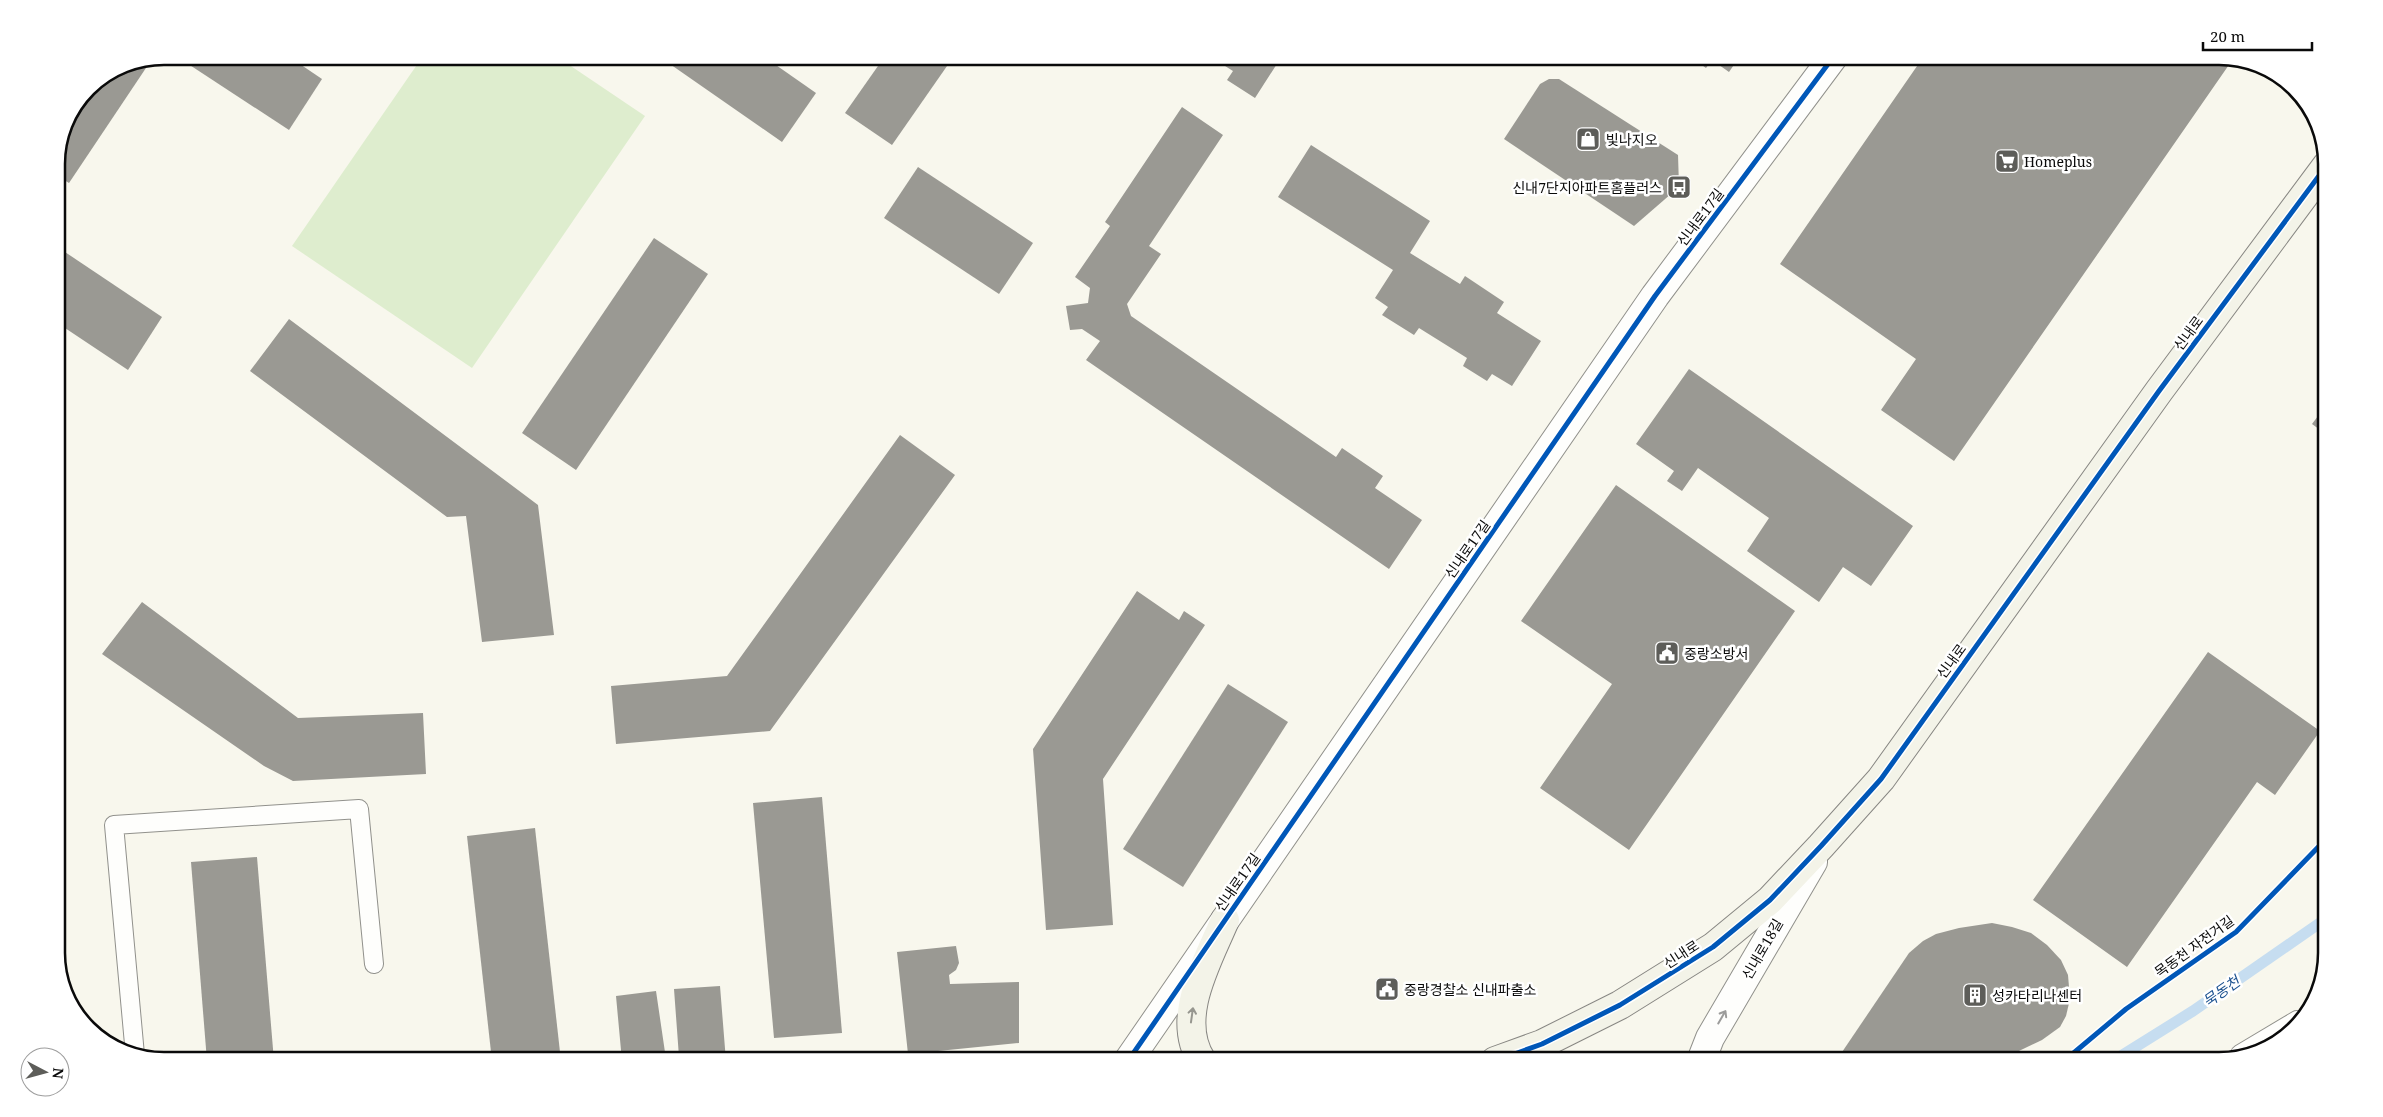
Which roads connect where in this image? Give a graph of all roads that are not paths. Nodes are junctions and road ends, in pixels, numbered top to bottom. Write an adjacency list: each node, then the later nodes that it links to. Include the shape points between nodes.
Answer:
1 (1827, 65): 4 (street, 신내로17길, via 1655,296)
2 (2318, 176): 3 (main road, 신내로, via 1881,779)
3 (1827, 839): 11 (main road, 신내로, via 1770,900 1713,947 1612,1009); 12 (street, 신내로18길, one-way to 3)
4 (1225, 920): 9 (street, 신내로17길); 10 (main road, one-way to 4, via 1191,1032 1193,1006)
5 (374, 964): 8 (lane, via 359,809 114,825)
6 (2283, 1028): 7 (lane)
7 (2256, 1044)
8 (134, 1047)
9 (1134, 1052)
10 (1196, 1052)
11 (1520, 1052)
12 (1705, 1052)

